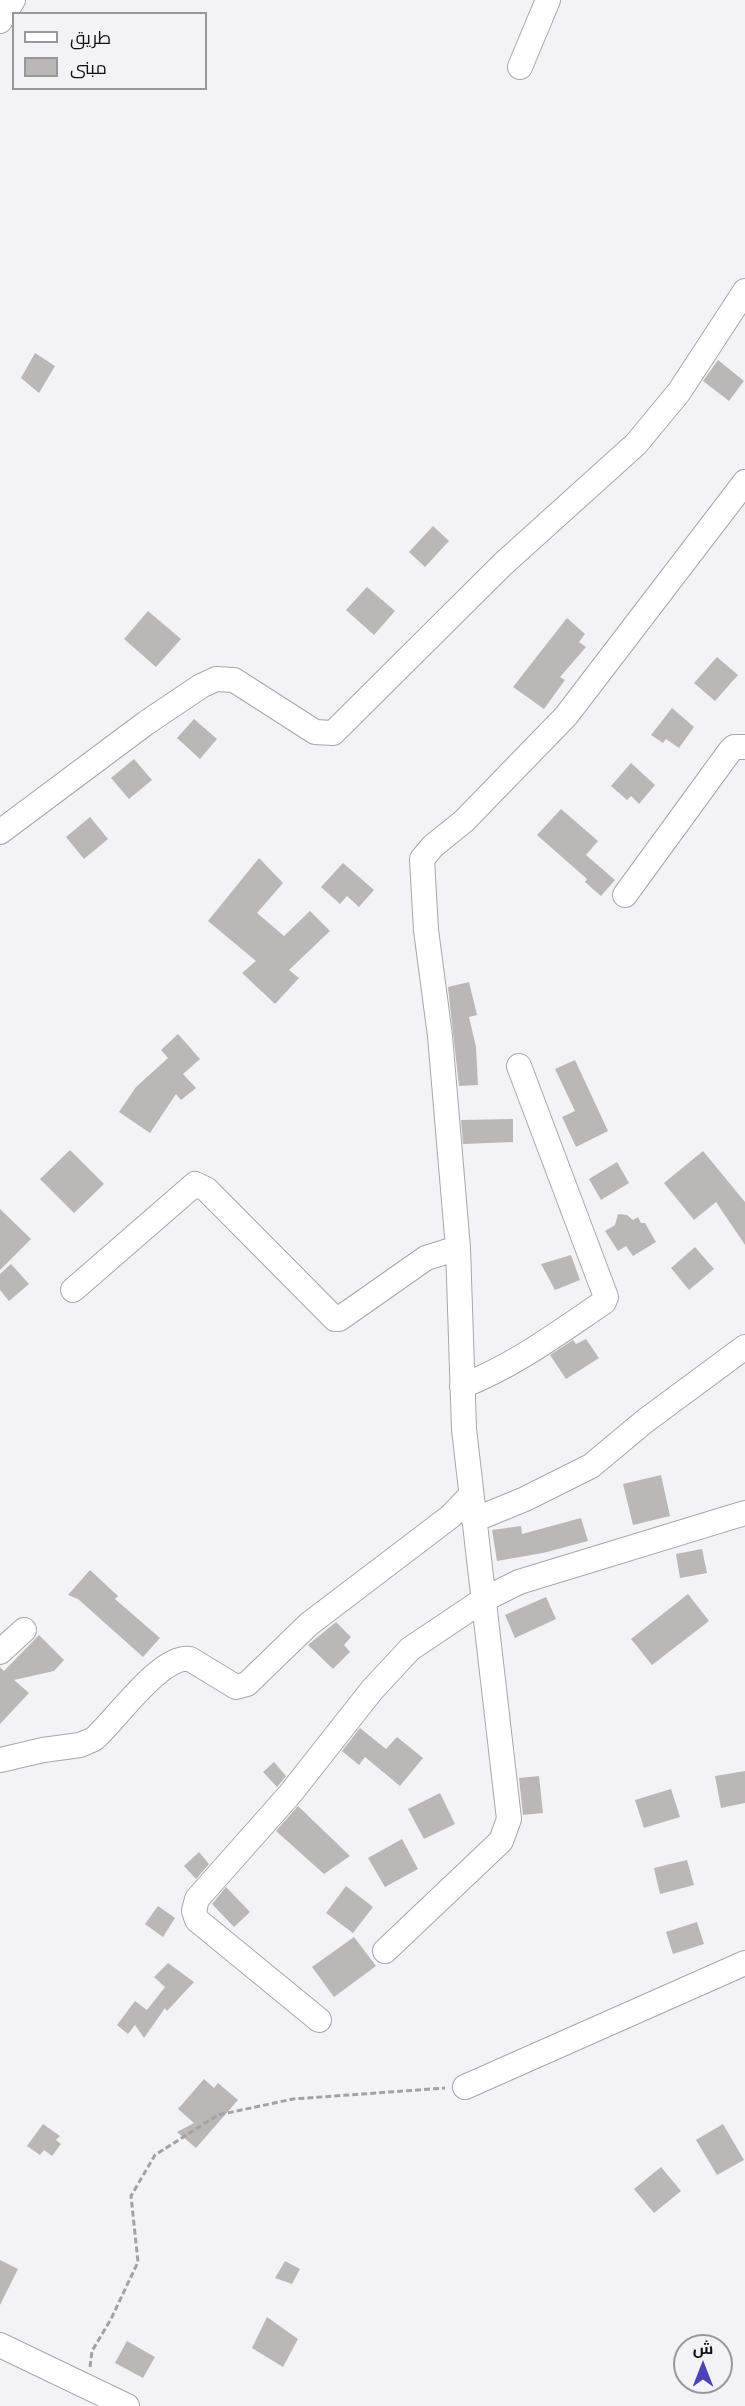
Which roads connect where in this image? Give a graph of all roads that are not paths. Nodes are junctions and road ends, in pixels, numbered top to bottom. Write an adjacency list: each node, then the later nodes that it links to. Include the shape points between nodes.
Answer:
1 (14, 0): 3 (street)
2 (548, 0): 4 (street)
3 (0, 21)
4 (520, 68)
5 (745, 291): 8 (street, via 679,392 636,444 502,564 333,733 315,732 234,680 216,680 146,723)
6 (745, 482): 11 (street, via 566,716 422,860)
7 (745, 747): 9 (street, via 730,751)
8 (0, 832)
9 (625, 895)
10 (519, 1066): 14 (street, via 606,1297 538,1347)
11 (458, 1248): 12 (street, via 426,1258 335,1319 206,1189 195,1184); 14 (street)
12 (73, 1290)
13 (745, 1347): 17 (street, via 591,1466)
14 (462, 1386): 15 (street)
15 (471, 1495): 17 (street); 21 (street, via 436,1527 309,1624 247,1684 236,1687 182,1658 164,1666 94,1739)
16 (745, 1513): 18 (street, via 519,1582)
17 (474, 1520): 18 (street)
18 (483, 1600): 22 (street, via 509,1809 507,1828 501,1841); 24 (street, via 410,1649 194,1906 197,1920)
19 (24, 1630): 20 (street)
20 (0, 1652)
21 (0, 1761)
22 (385, 1951)
23 (745, 1963): 25 (street)
24 (319, 2020)
25 (465, 2087)
26 (0, 2345): 27 (street)
27 (127, 2406)

